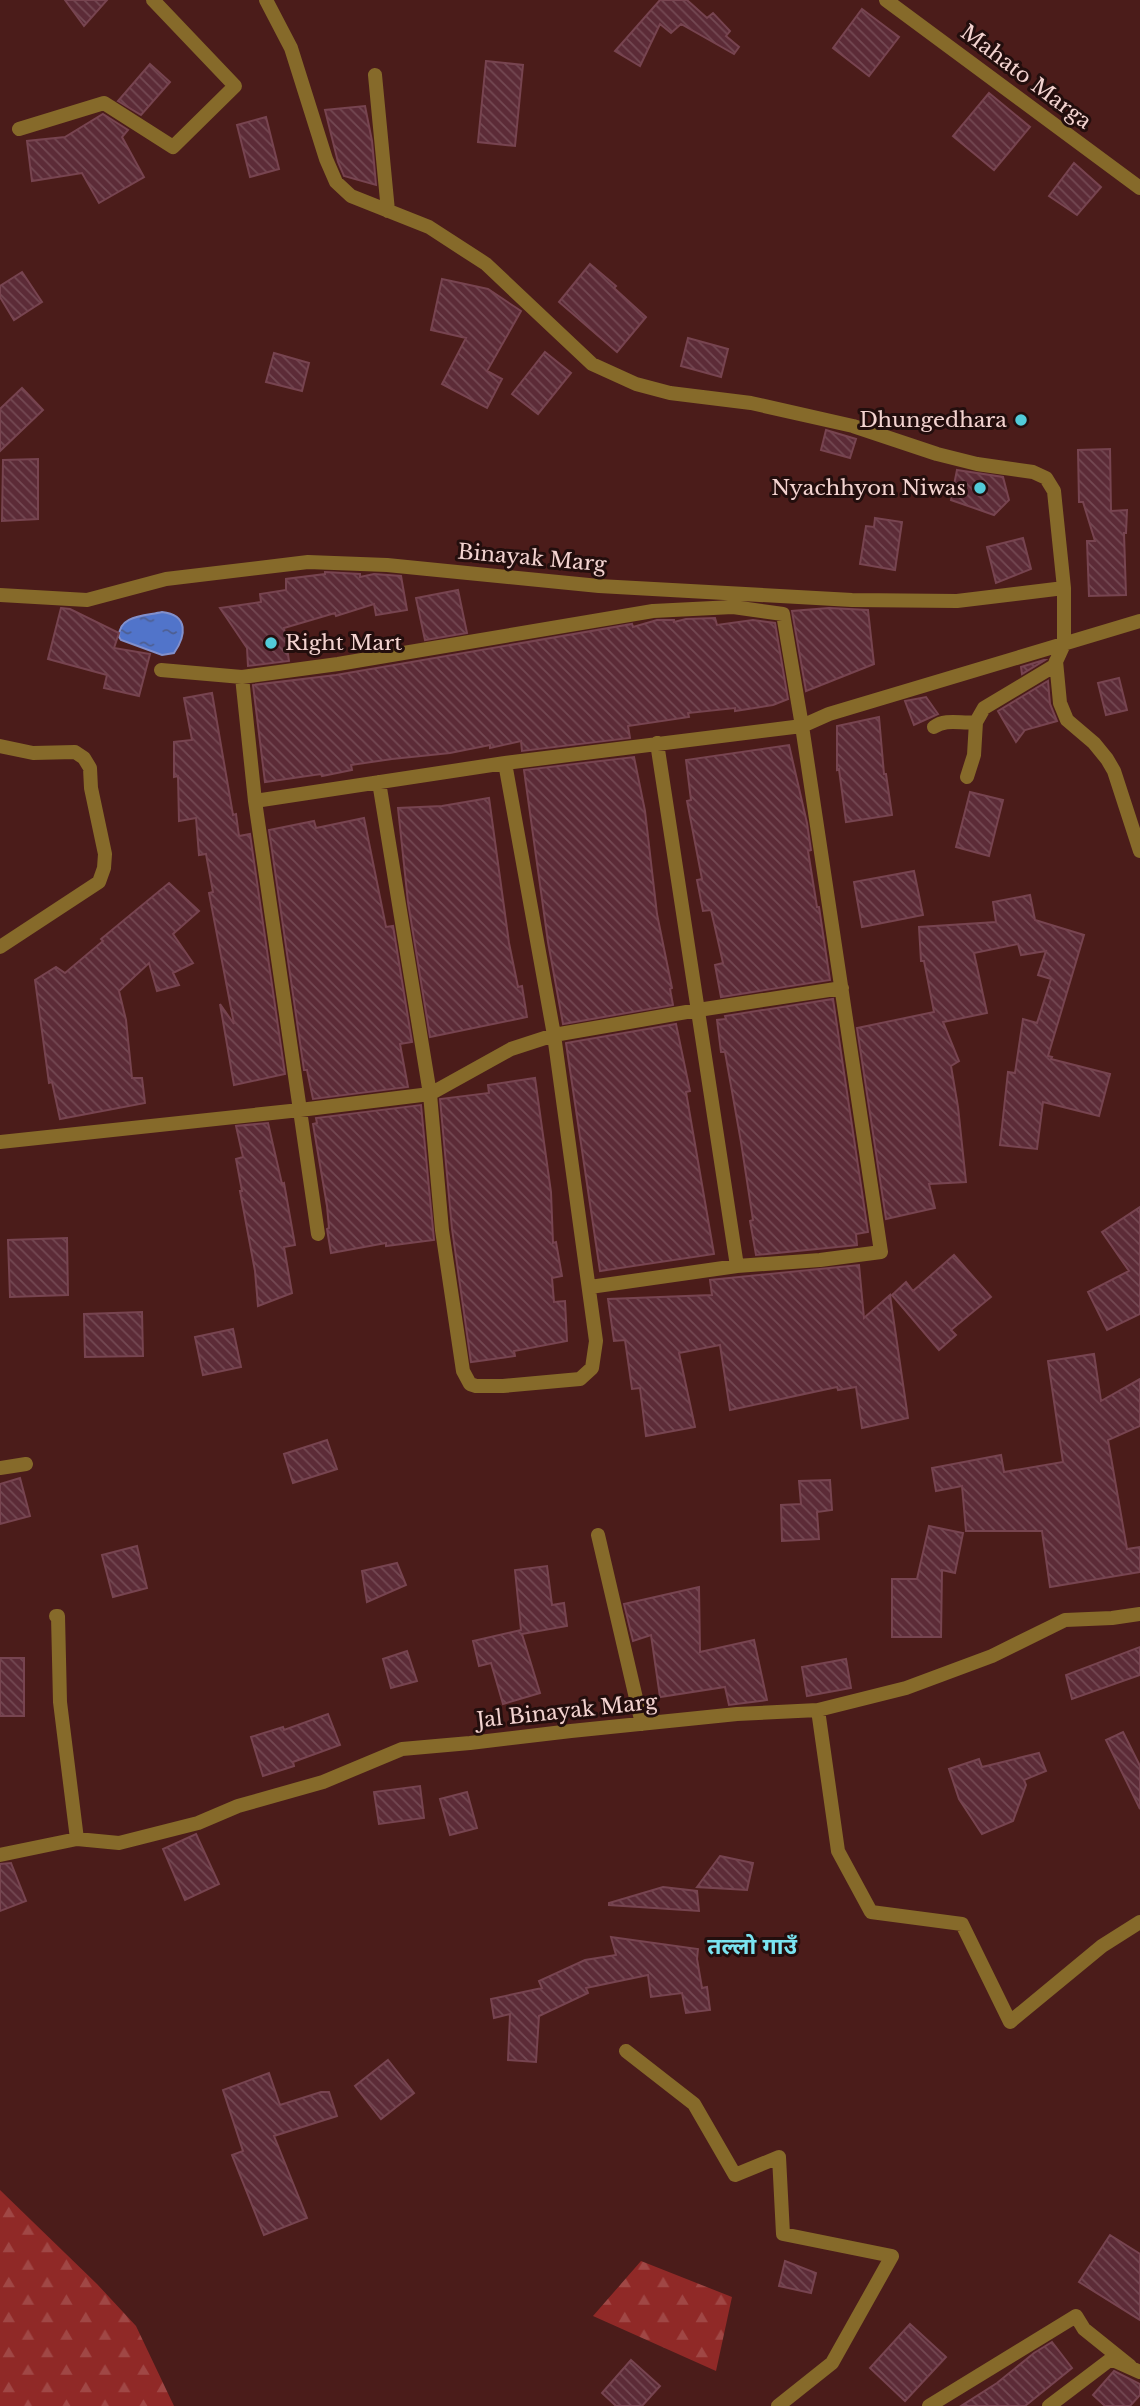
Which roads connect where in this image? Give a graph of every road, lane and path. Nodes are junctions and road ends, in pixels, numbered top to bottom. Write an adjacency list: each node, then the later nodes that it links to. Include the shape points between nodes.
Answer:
1 (153, 0): 5 (street, via 235,86 173,148 104,103)
2 (266, 0): 7 (street, via 291,48 336,181 351,196)
3 (886, 0): 6 (street, Mahato Marga)
4 (375, 75): 7 (street)
5 (19, 129)
6 (1140, 188)
7 (388, 211): 8 (street, via 429,228 486,264 569,344 612,375 670,393 751,403 853,426 937,454 1046,478 1054,491)
8 (1063, 588): 9 (street, Binayak Marg, via 957,601 852,600 599,586 387,565 308,562 166,579 87,600); 11 (street)
9 (0, 595)
10 (1140, 621): 11 (street)
11 (1064, 644): 12 (street); 16 (street, via 829,714)
12 (1056, 661): 15 (street, via 984,708); 24 (street, via 1060,703 1067,720 1094,743 1114,772)
13 (161, 670): 14 (street)
14 (242, 677): 16 (street, via 620,615 733,607 783,614); 23 (street)
15 (976, 722): 17 (street, via 940,722); 21 (street)
16 (803, 726): 18 (street); 26 (street)
17 (934, 727)
18 (657, 743): 20 (street); 27 (street)
19 (0, 746): 25 (street, via 75,752 84,758 90,768 104,854 99,882)
20 (505, 762): 22 (street); 28 (street)
21 (967, 777)
22 (379, 782): 23 (street); 29 (street)
23 (255, 801): 30 (street)
24 (1140, 851)
25 (0, 947)
26 (842, 988): 27 (street); 33 (street, via 881,1252)
27 (698, 1010): 28 (street); 33 (street)
28 (554, 1035): 29 (street, via 510,1049); 34 (street)
29 (430, 1094): 30 (street); 34 (street, via 454,1318 463,1371 470,1384 503,1386 587,1375 593,1368 596,1341)
30 (300, 1110): 31 (street); 32 (street)
31 (0, 1142)
32 (318, 1234)
33 (737, 1266): 34 (street)
34 (590, 1287)
35 (26, 1464): 36 (street)
36 (0, 1468)
37 (598, 1535): 41 (street)
38 (1140, 1614): 40 (street, Jal Binayak Marg, via 1065,1620 992,1656 906,1688)
39 (56, 1616): 42 (street, via 60,1702)
40 (818, 1710): 41 (street, Jal Binayak Marg); 44 (street, via 838,1851 871,1912 962,1924 1010,2021 1102,1946)
41 (642, 1724): 42 (street, Jal Binayak Marg, via 402,1749 323,1782 238,1806 198,1823 119,1843)
42 (77, 1839): 43 (street, Jal Binayak Marg)
43 (0, 1855)
44 (1140, 1922)
45 (626, 2051): 47 (street, via 694,2104 735,2175 779,2157 783,2234 892,2256 832,2363)
46 (1135, 2369): 48 (street, via 1084,2329 1076,2316); 49 (street, via 1111,2359)
47 (778, 2406)
48 (929, 2406)
49 (1049, 2406)

